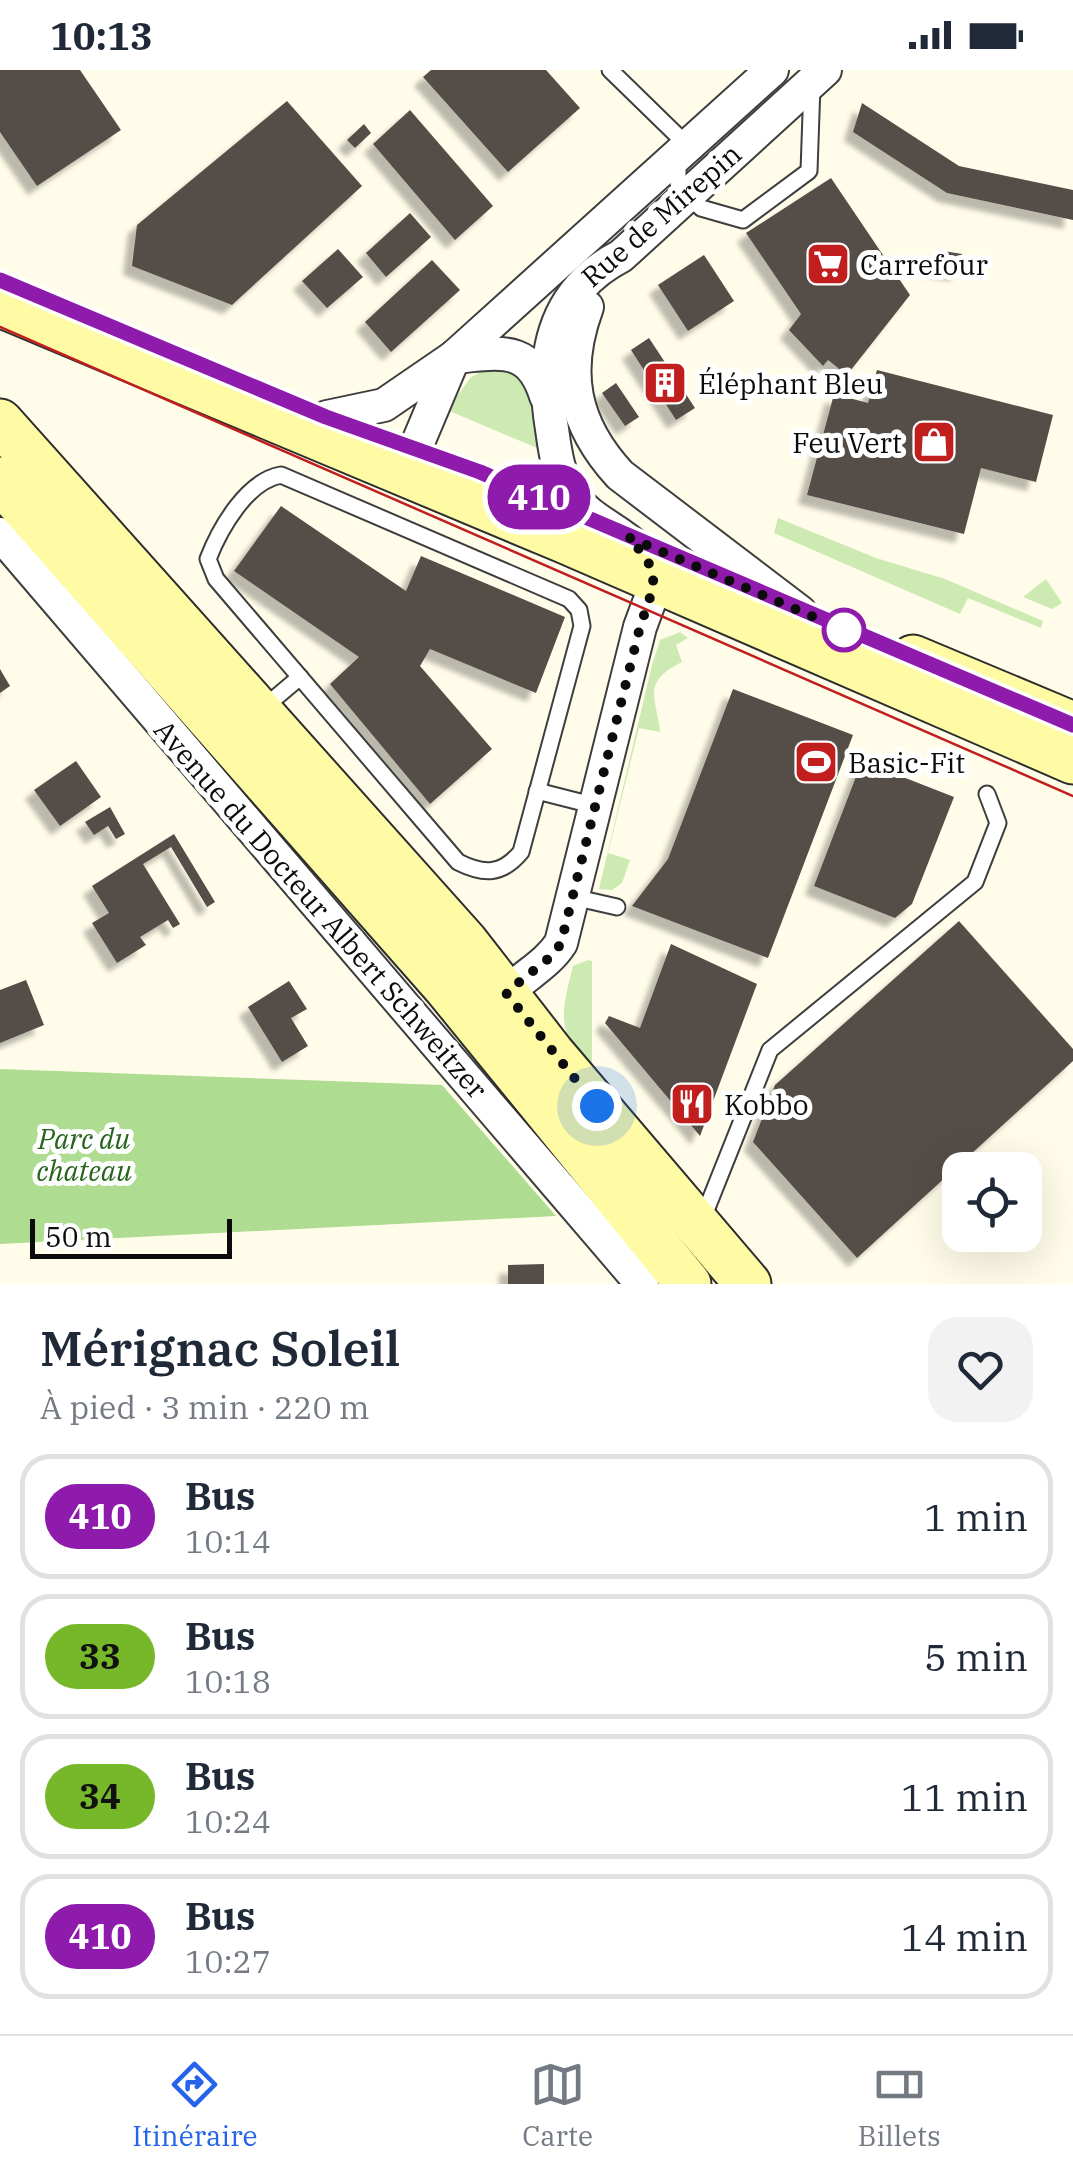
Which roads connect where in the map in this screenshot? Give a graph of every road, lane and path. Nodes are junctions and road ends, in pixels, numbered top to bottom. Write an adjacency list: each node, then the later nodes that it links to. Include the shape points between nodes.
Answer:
1 (610, 70): 4 (lane)
2 (772, 70): 4 (street, Rue de Mirepin)
3 (818, 76): 5 (street, Rue de Mirepin); 5 (lane, via 809,171 744,220 701,208)
4 (684, 150): 5 (lane, via 675,170); 9 (street, Rue de Mirepin)
5 (688, 194): 6 (street, Rue de Mirepin)
6 (620, 256): 10 (street, Rue de Mirepin, via 594,270 565,308); 18 (street, via 578,330 572,362 581,422 620,475)
7 (0, 280): 11 (main road)
8 (0, 304): 13 (main road)
9 (454, 357): 10 (street, via 508,354 525,360); 11 (street, Rue de Mirepin, via 384,405); 13 (street)
10 (546, 397): 16 (street, Rue de Mirepin, via 568,491)
11 (326, 417): 13 (main road)
12 (0, 422): 21 (main road)
13 (426, 467): 16 (main road); 17 (main road)
14 (0, 480): 21 (main road)
15 (0, 534): 31 (street, Avenue du Docteur Albert Schweitzer)
16 (628, 537): 17 (street); 18 (main road)
17 (657, 581): 22 (main road); 25 (street)
18 (800, 612): 20 (main road)
19 (300, 677): 21 (lane); 23 (lane, via 458,862 476,871 494,872 521,852); 23 (lane, via 216,578 208,559 255,484 281,475 569,599 579,610 582,626)
20 (1073, 725)
21 (245, 726): 28 (main road, via 465,942); 29 (main road)
22 (1073, 761)
23 (537, 791): 25 (lane)
24 (987, 794): 30 (lane, via 998,823 975,882 770,1050)
25 (596, 806): 26 (street)
26 (573, 897): 27 (lane); 28 (street, via 554,954)
27 (617, 906)
28 (506, 993): 29 (street); 30 (main road)
29 (490, 1038): 32 (main road)
30 (698, 1226): 33 (main road)
31 (642, 1284)
32 (688, 1284)
33 (748, 1284)

